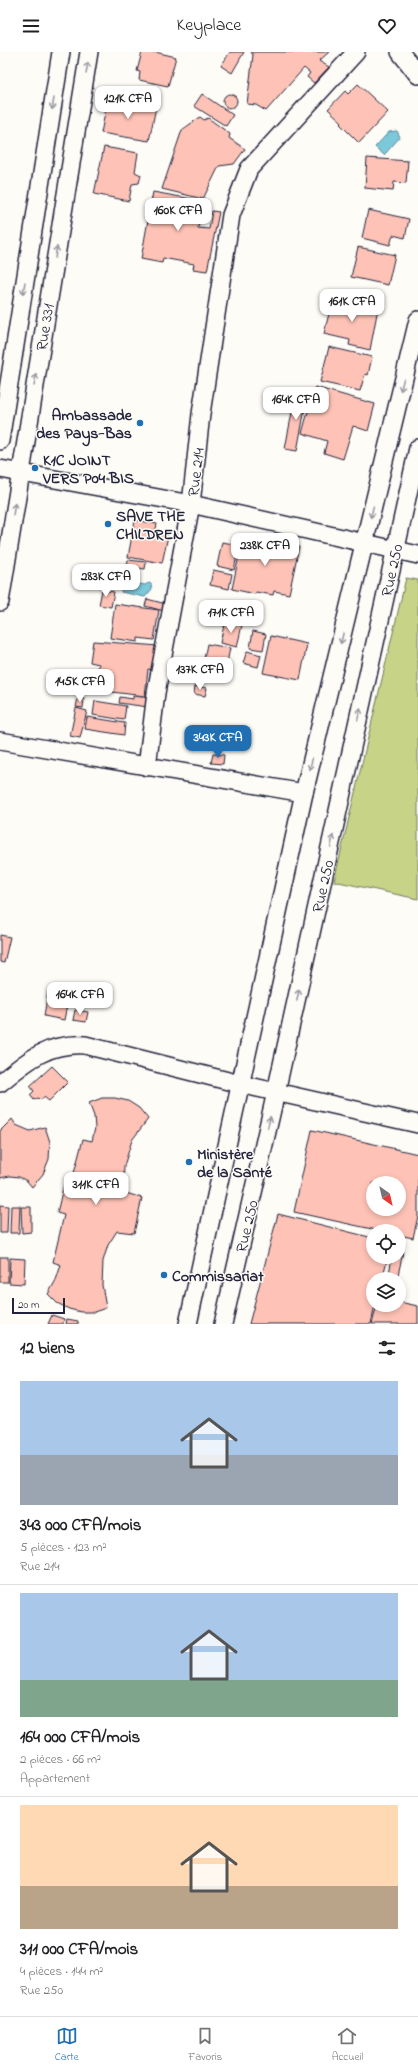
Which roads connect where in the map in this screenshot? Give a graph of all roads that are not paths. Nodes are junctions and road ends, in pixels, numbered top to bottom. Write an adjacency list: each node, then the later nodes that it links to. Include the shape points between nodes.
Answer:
1 (61, 52): 7 (street, Rue 331, one-way to 7)
2 (89, 52): 10 (street, Rue 331, one-way to 2)
3 (356, 52): 11 (street, Rue 214, via 249,169 231,215 201,414)
4 (400, 52): 5 (street)
5 (418, 75)
6 (418, 320): 12 (street, one-way to 12)
7 (1, 430)
8 (418, 448): 13 (street, Rue 250)
9 (0, 469): 10 (street)
10 (20, 474): 11 (street); 15 (street, Rue 331, one-way to 10)
11 (191, 504): 12 (street); 17 (street, Rue 214, via 156,693)
12 (364, 543): 13 (street); 18 (street, one-way to 18)
13 (395, 550): 14 (street); 21 (street, Rue 250, one-way to 13)
14 (418, 555)
15 (0, 602)
16 (0, 742): 17 (street)
17 (147, 767): 18 (street)
18 (304, 792): 20 (street)
19 (0, 1083): 20 (street, via 37,1055 68,1044 85,1045)
20 (240, 1084): 21 (street); 23 (street)
21 (276, 1092): 22 (street); 24 (street, Rue 250, one-way to 21)
22 (418, 1124)
23 (188, 1324)
24 (223, 1324)

